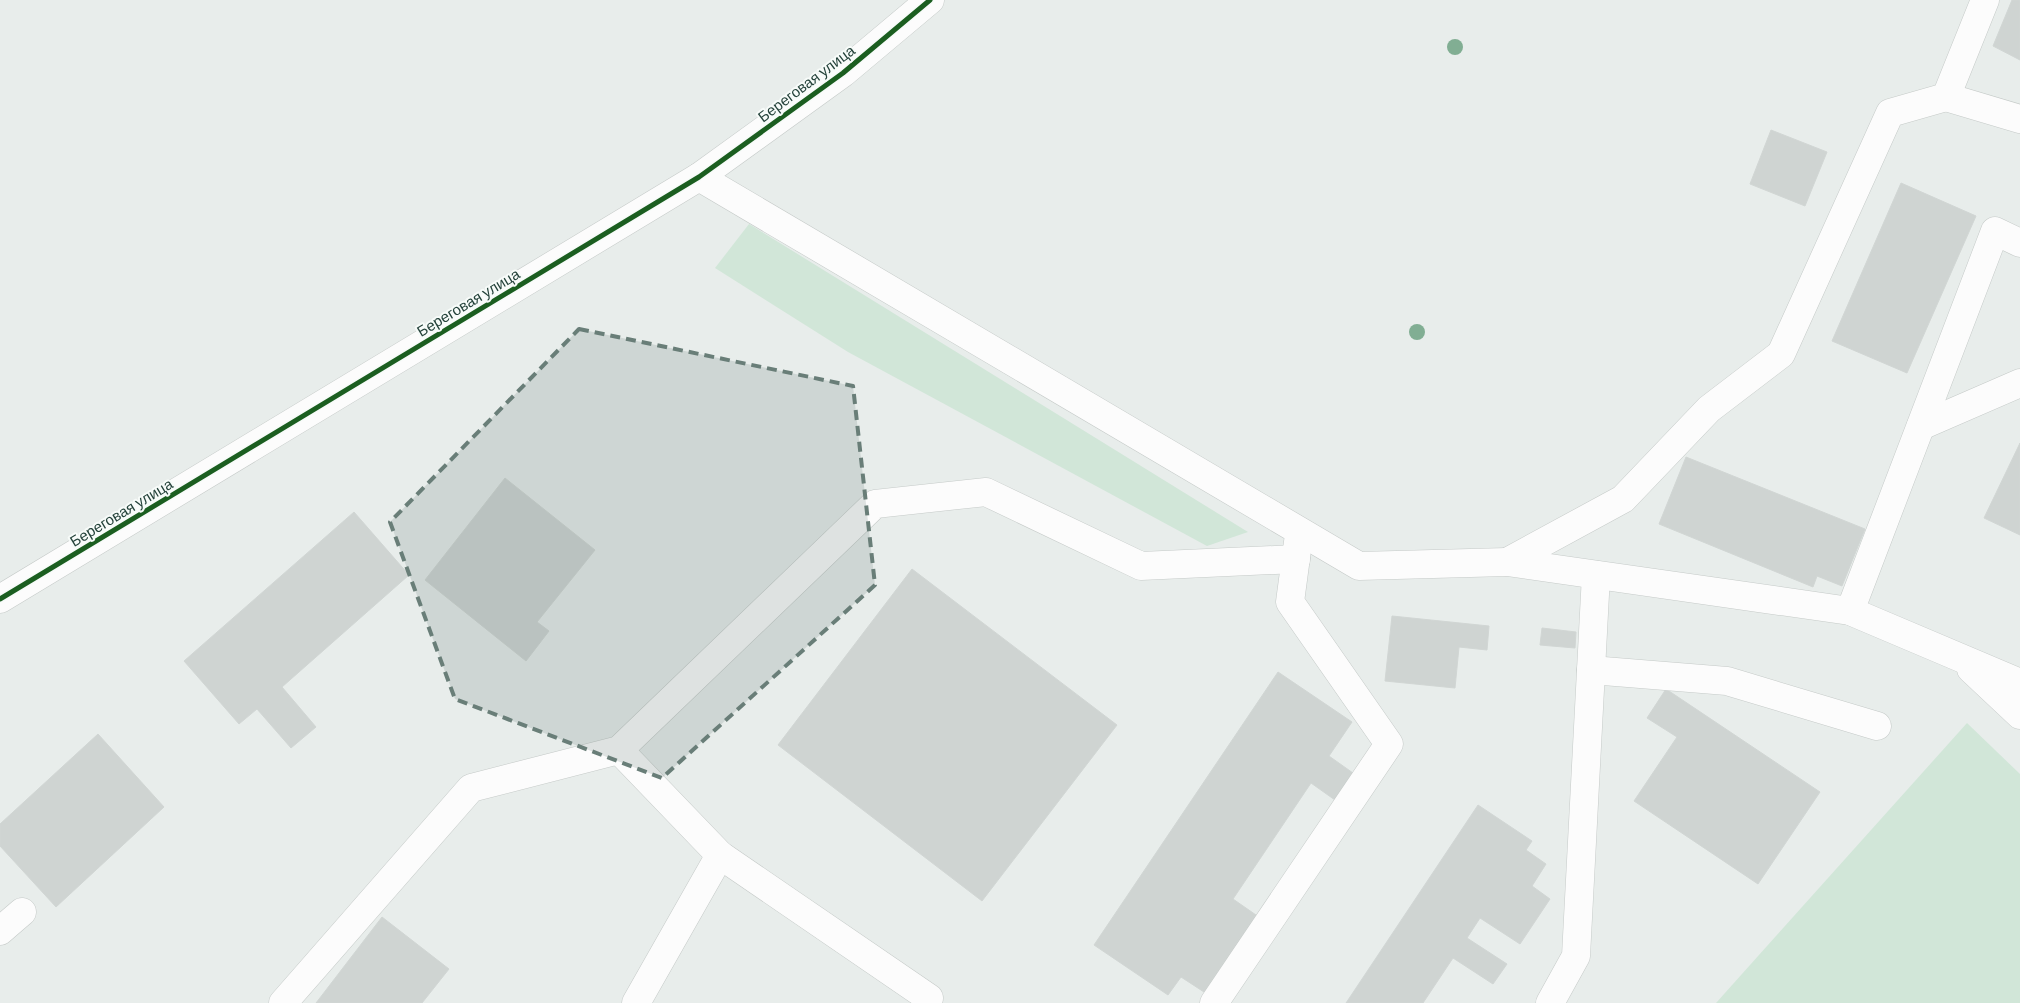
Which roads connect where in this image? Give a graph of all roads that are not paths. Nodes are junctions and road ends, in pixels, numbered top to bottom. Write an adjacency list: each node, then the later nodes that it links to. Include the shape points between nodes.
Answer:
1 (930, 0): 5 (street, Береговая улица, via 843,73)
2 (1985, 0): 3 (street)
3 (1946, 96): 4 (street); 11 (street, via 1890,113 1781,354 1709,408 1623,499)
4 (2020, 119)
5 (700, 177): 9 (street); 13 (street, Береговая улица)
6 (2020, 243): 8 (street, via 1995,231)
7 (2020, 383): 8 (street)
8 (1921, 426): 14 (street)
9 (1299, 531): 10 (street); 11 (street, via 1359,566)
10 (1296, 559): 20 (street, via 1141,566 986,492 876,504); 27 (street, via 1290,602 1389,744)
11 (1507, 562): 12 (street)
12 (1596, 575): 14 (street); 16 (street)
13 (0, 599)
14 (1850, 611): 15 (street)
15 (1959, 658): 17 (street); 18 (street)
16 (1590, 670): 19 (street, via 1727,681); 28 (street, via 1576,956)
17 (2020, 683)
18 (2020, 715)
19 (1877, 726)
20 (619, 750): 21 (street); 25 (street, via 471,788)
21 (720, 855): 24 (street); 26 (street)
22 (22, 912): 23 (street)
23 (0, 931)
24 (929, 998)
25 (283, 1003)
26 (636, 1003)
27 (1214, 1003)
28 (1550, 1003)

